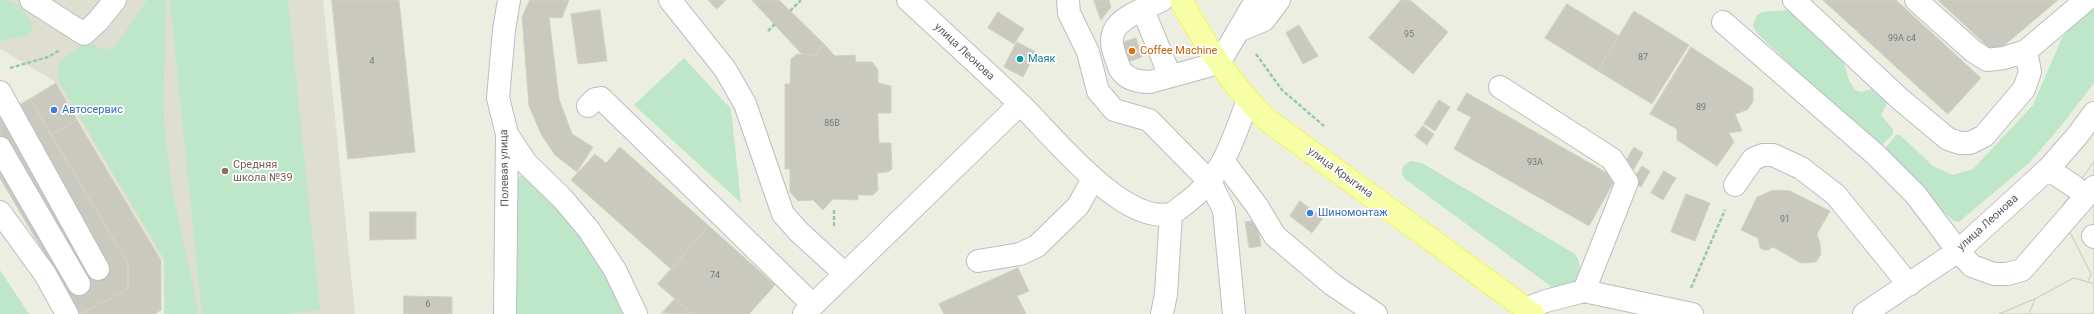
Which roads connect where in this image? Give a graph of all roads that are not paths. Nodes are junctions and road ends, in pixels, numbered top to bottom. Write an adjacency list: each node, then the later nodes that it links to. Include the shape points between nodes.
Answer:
1 (31, 0): 2 (street, via 84,34 98,22)
2 (114, 0)
3 (509, 0): 26 (street, Полевая улица, via 498,98)
4 (670, 0): 39 (street, via 724,69 745,104 783,214)
5 (908, 0): 23 (street, улица Леонова)
6 (1068, 0): 31 (street, via 1069,14 1088,52 1098,91 1114,110 1148,120)
7 (1162, 0): 14 (street)
8 (1181, 0): 18 (main road, улица Крыгина)
9 (1256, 0): 16 (street)
10 (1279, 0): 16 (street, via 1264,20)
11 (1794, 0): 17 (street, via 1900,99 1948,139 1960,143 1970,143 1984,136 2024,89 2030,72)
12 (1916, 0): 17 (street, via 1973,51 1987,60)
13 (2086, 0): 17 (street)
14 (1143, 10): 19 (street); 19 (street, via 1120,23 1114,30 1112,48 1121,72 1138,82 1150,82)
15 (1724, 22): 36 (street, via 1876,155 1916,195)
16 (1238, 31): 18 (street)
17 (2026, 51)
18 (1218, 63): 19 (street); 22 (main road, улица Крыгина)
19 (1170, 76)
20 (1500, 87): 42 (street, via 1612,159 1627,182)
21 (0, 92): 38 (street)
22 (1248, 100): 28 (street); 44 (main road, улица Крыгина, via 1266,119)
23 (1020, 104): 30 (street, улица Леонова); 39 (street)
24 (588, 106): 43 (street, via 595,99 601,98)
25 (2090, 123): 29 (street, улица Леонова)
26 (507, 134): 47 (street, Полевая улица); 48 (street, via 526,163 590,230 615,270)
27 (0, 148): 40 (street)
28 (1224, 162): 31 (street); 51 (street, via 1257,206 1275,236 1333,285)
29 (2048, 169): 33 (street); 36 (street, улица Леонова)
30 (1093, 179): 35 (street, улица Леонова, via 1123,200 1150,214); 37 (street, via 1078,206 1037,246 1020,254)
31 (1210, 182): 35 (street); 50 (street, via 1224,210)
32 (1735, 185): 41 (street, via 1753,159 1763,155 1773,155 1801,168 1836,195)
33 (2085, 187): 36 (street, via 2022,270 1994,274 1972,266)
34 (0, 212): 46 (street, via 45,274)
35 (1171, 214): 49 (street, via 1166,294)
36 (1958, 251): 41 (street, улица Леонова)
37 (978, 261)
38 (98, 269)
39 (845, 274): 43 (street)
40 (79, 284)
41 (1909, 285): 52 (street, улица Леонова)
42 (1584, 291): 44 (street, via 1546,301); 45 (street)
43 (808, 310)
44 (1529, 311)
45 (1686, 313)
46 (67, 314)
47 (505, 314)
48 (636, 314)
49 (1162, 314)
50 (1234, 314)
51 (1376, 314)
52 (1864, 314)

